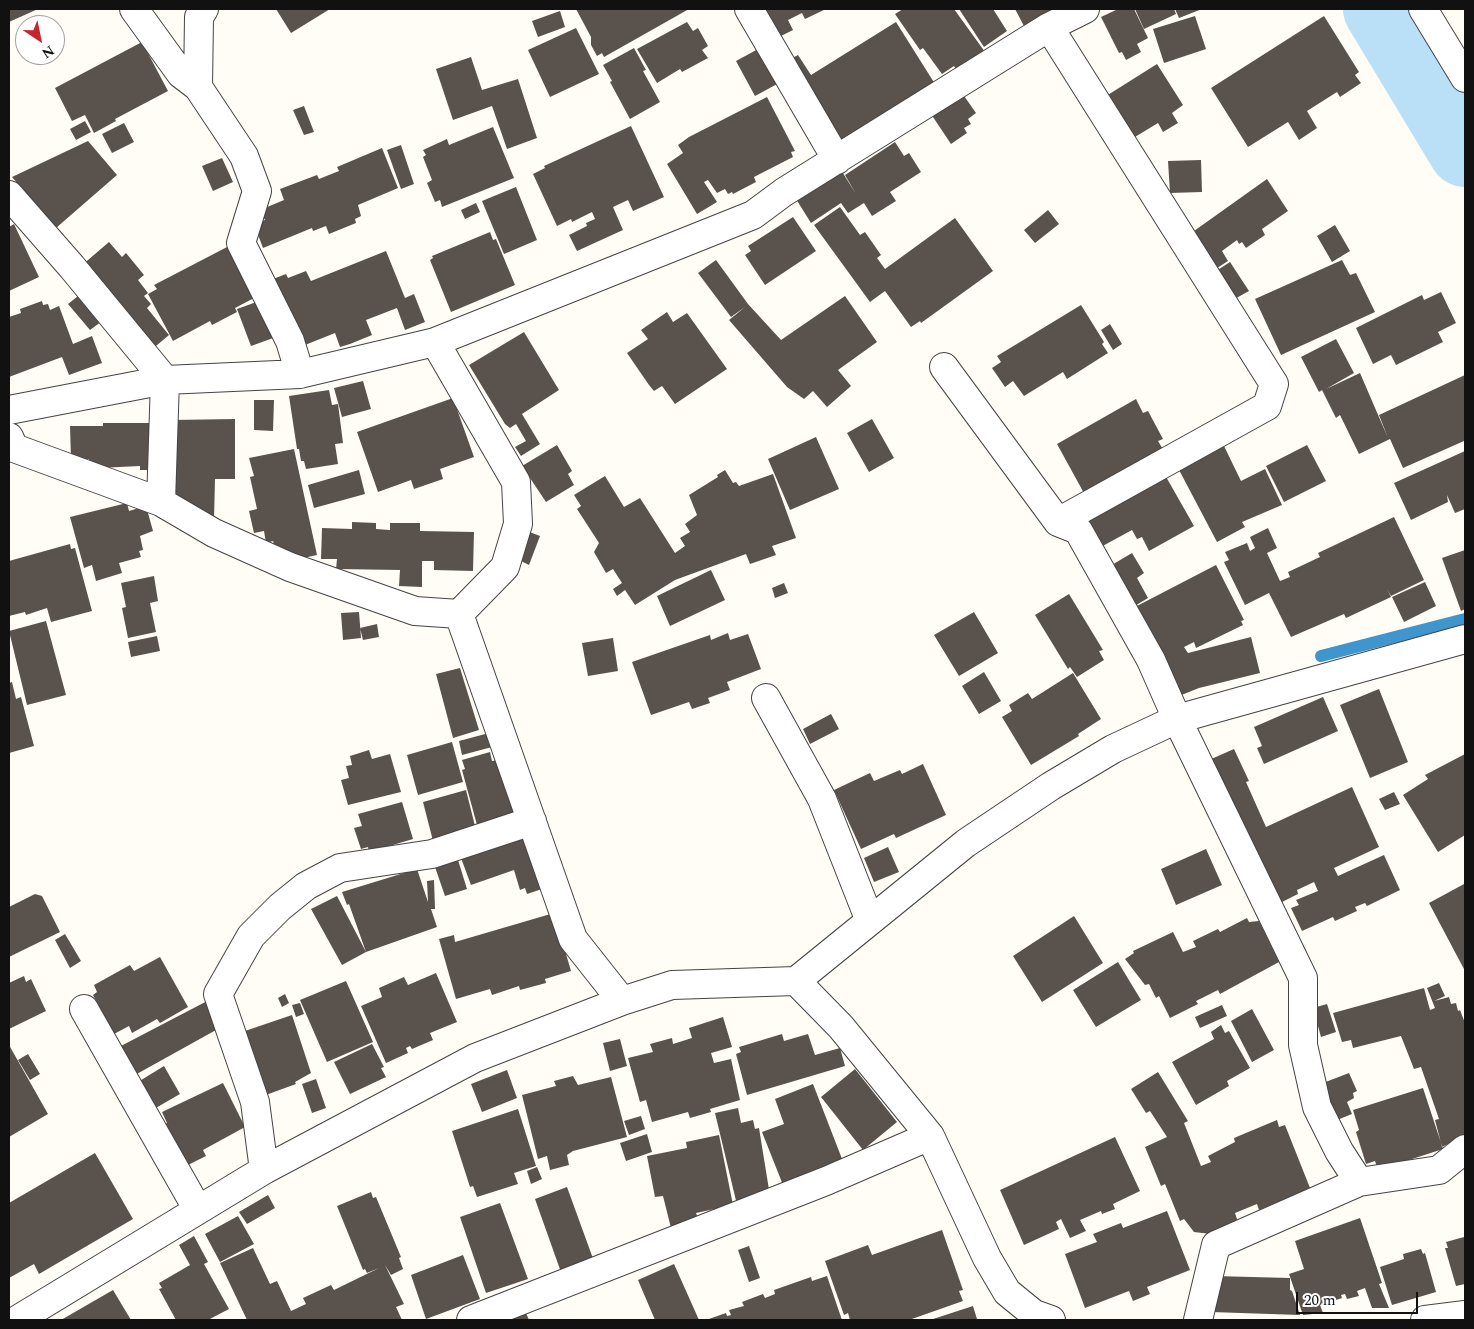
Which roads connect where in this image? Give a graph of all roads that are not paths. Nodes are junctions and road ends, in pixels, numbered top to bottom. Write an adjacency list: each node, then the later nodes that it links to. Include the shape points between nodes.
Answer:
1 (134, 9): 8 (street, via 181,74)
2 (204, 9): 8 (street, via 199,17)
3 (748, 9): 9 (street)
4 (1085, 9): 6 (street)
5 (1424, 9): 7 (street)
6 (1049, 27): 9 (street); 18 (street, via 1274,384 1268,406)
7 (1465, 78)
8 (198, 87): 13 (street, via 244,156 256,191 241,243 290,342)
9 (837, 160): 11 (street, via 752,215)
10 (9, 195): 14 (street)
11 (435, 342): 13 (street); 19 (street, via 516,482 518,524 505,567)
12 (944, 367): 18 (street)
13 (300, 374): 14 (street)
14 (165, 380): 15 (street); 17 (street)
15 (9, 410)
16 (9, 438): 17 (street, via 14,448)
17 (161, 502): 19 (street, via 214,533 290,567 415,611)
18 (1058, 522): 22 (street, via 1078,530 1151,660)
19 (459, 614): 23 (street)
20 (1465, 639): 22 (street)
21 (766, 698): 24 (street, via 822,799)
22 (1177, 719): 24 (street, via 1113,749 1051,786 966,843); 31 (street, via 1303,978 1303,1045 1317,1107)
23 (532, 821): 26 (street, via 573,939); 30 (street, via 432,854 340,868 306,886 252,936 218,994 255,1102)
24 (870, 921): 25 (street)
25 (796, 982): 26 (street, via 672,985); 28 (street, via 841,1027)
26 (622, 1001): 30 (street, via 474,1058)
27 (84, 1009): 32 (street)
28 (930, 1136): 35 (street, via 826,1181); 36 (street, via 987,1258 1007,1292 1034,1314)
29 (1464, 1151): 31 (street, via 1439,1170)
30 (264, 1170): 32 (street)
31 (1359, 1182): 37 (street, via 1216,1245)
32 (198, 1210): 34 (street)
33 (1465, 1315): 38 (street)
34 (17, 1320)
35 (471, 1320)
36 (1051, 1320)
37 (1198, 1320)
38 (1425, 1320)

